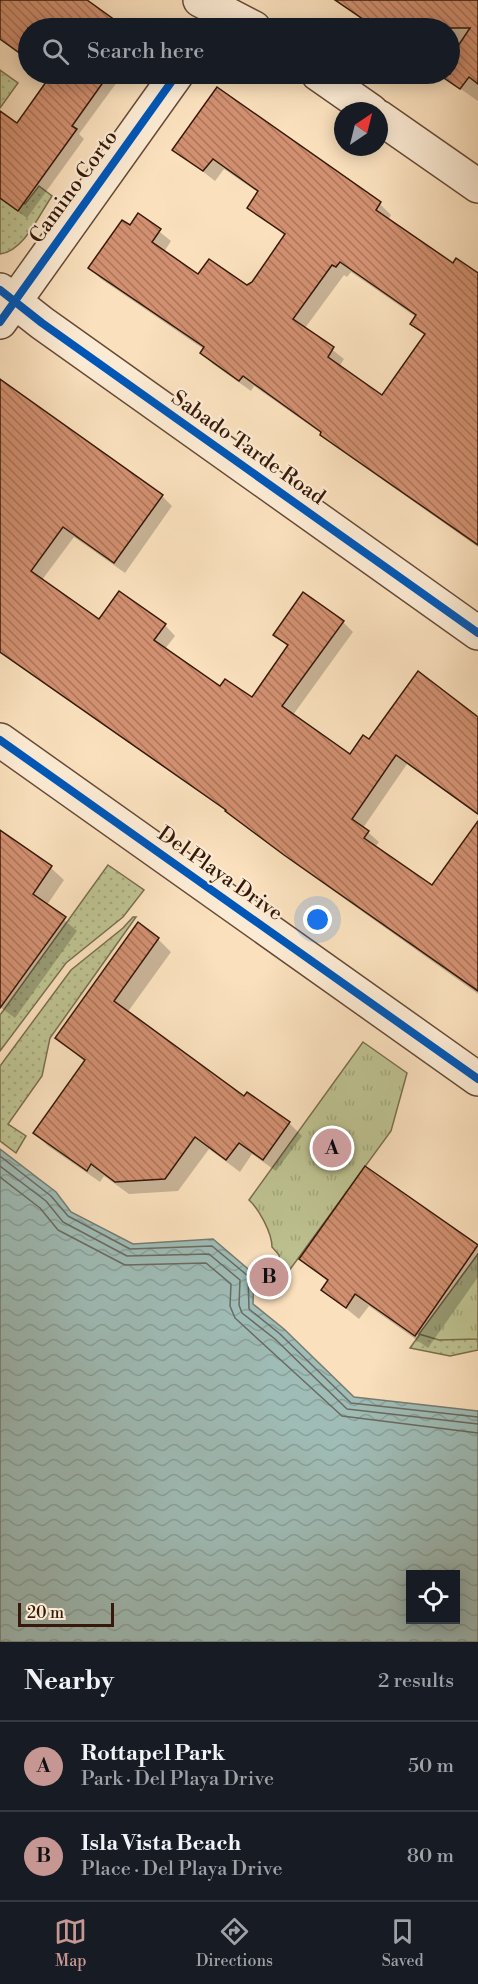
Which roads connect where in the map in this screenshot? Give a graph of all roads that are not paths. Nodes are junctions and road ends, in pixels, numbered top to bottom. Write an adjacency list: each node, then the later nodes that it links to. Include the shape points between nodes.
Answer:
1 (215, 10): 2 (street)
2 (232, 18)
3 (170, 84): 8 (street, Camino Corto)
4 (332, 84): 5 (street)
5 (358, 102)
6 (388, 123): 7 (street)
7 (478, 186)
8 (5, 304): 9 (street, Sabado Tarde Road, via 47,327)
9 (478, 633)
10 (0, 740): 11 (street, Del Playa Drive)
11 (478, 1079)

